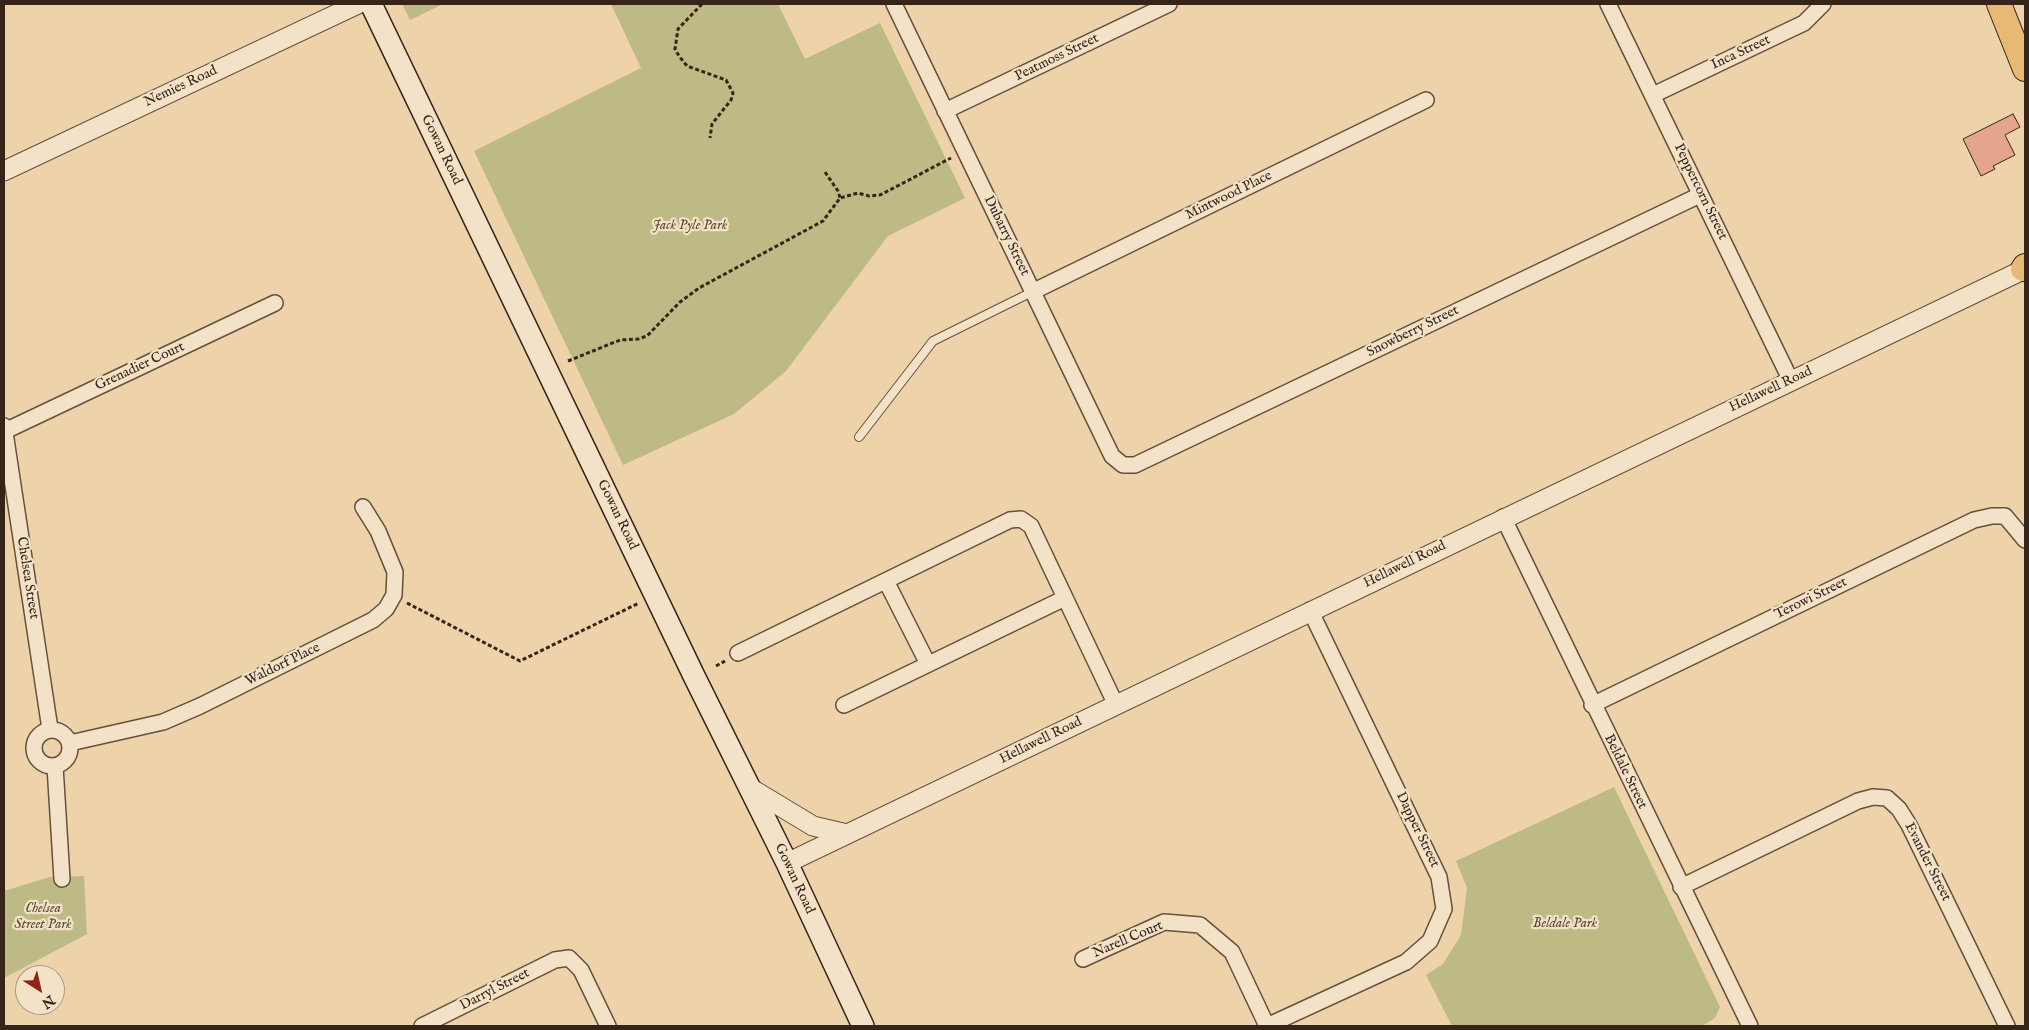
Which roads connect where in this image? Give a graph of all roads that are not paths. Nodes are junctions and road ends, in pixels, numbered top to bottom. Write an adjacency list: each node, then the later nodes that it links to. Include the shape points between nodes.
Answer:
1 (358, 4): 12 (street, Nemies Road)
2 (371, 4): 35 (main road, Gowan Road)
3 (894, 4): 11 (street, Dubarry Street)
4 (1168, 4): 11 (street, Peatmoss Street)
5 (1608, 4): 9 (street, Peppercorn Street)
6 (1823, 4): 9 (street, Inca Street, via 1804,23)
7 (1999, 4): 8 (main road)
8 (2025, 69)
9 (1653, 95): 13 (street, Peppercorn Street)
10 (1426, 100): 15 (street, Mintwood Place)
11 (946, 112): 15 (street, Dubarry Street)
12 (4, 171)
13 (1700, 195): 17 (street, Peppercorn Street); 20 (street, Snowberry Street, via 1135,465)
14 (2025, 268): 17 (street, Hellawell Road)
15 (1032, 292): 19 (lane, via 933,341); 20 (street, Dubarry Street, via 1112,456)
16 (275, 303): 18 (street, Grenadier Court)
17 (1791, 381): 22 (street, Hellawell Road)
18 (4, 428): 32 (street, Chelsea Street)
19 (860, 437)
20 (1124, 465)
21 (363, 507): 33 (street, Waldorf Place, via 378,531 395,572 394,596 386,609 373,620 163,722)
22 (1503, 518): 26 (street, Hellawell Road); 31 (street, Beldale Street)
23 (2025, 540): 31 (street, Terowi Street, via 2004,516 1974,520)
24 (886, 581): 25 (street, via 1010,520 1021,519 1031,526); 27 (street); 28 (street)
25 (1065, 598): 28 (street); 30 (street)
26 (1310, 610): 30 (street, Hellawell Road); 44 (street, Dapper Street, via 1439,877 1444,909 1430,941 1406,962)
27 (738, 653)
28 (928, 664): 29 (street)
29 (844, 705)
30 (1116, 705): 36 (street, Hellawell Road)
31 (1592, 705): 39 (street, Beldale Street)
32 (50, 730): 33 (street, via 63,733); 34 (street, via 38,736 34,750 41,762)
33 (70, 744): 34 (street, via 68,758)
34 (56, 766): 38 (street)
35 (750, 788): 36 (street, via 813,826); 37 (main road, Gowan Road)
36 (847, 834): 37 (street, Hellawell Road)
37 (787, 863): 43 (main road, Gowan Road)
38 (62, 879)
39 (1681, 887): 45 (street, Beldale Street); 46 (street, Evander Street, via 1858,801 1887,798 1909,825)
40 (1083, 959): 44 (street, Narell Court, via 1164,922 1200,925 1232,952)
41 (422, 1026): 42 (street, Darryl Street, via 555,960 569,958 581,970)
42 (608, 1026)
43 (863, 1026)
44 (1267, 1026)
45 (1750, 1026)
46 (2007, 1026)

